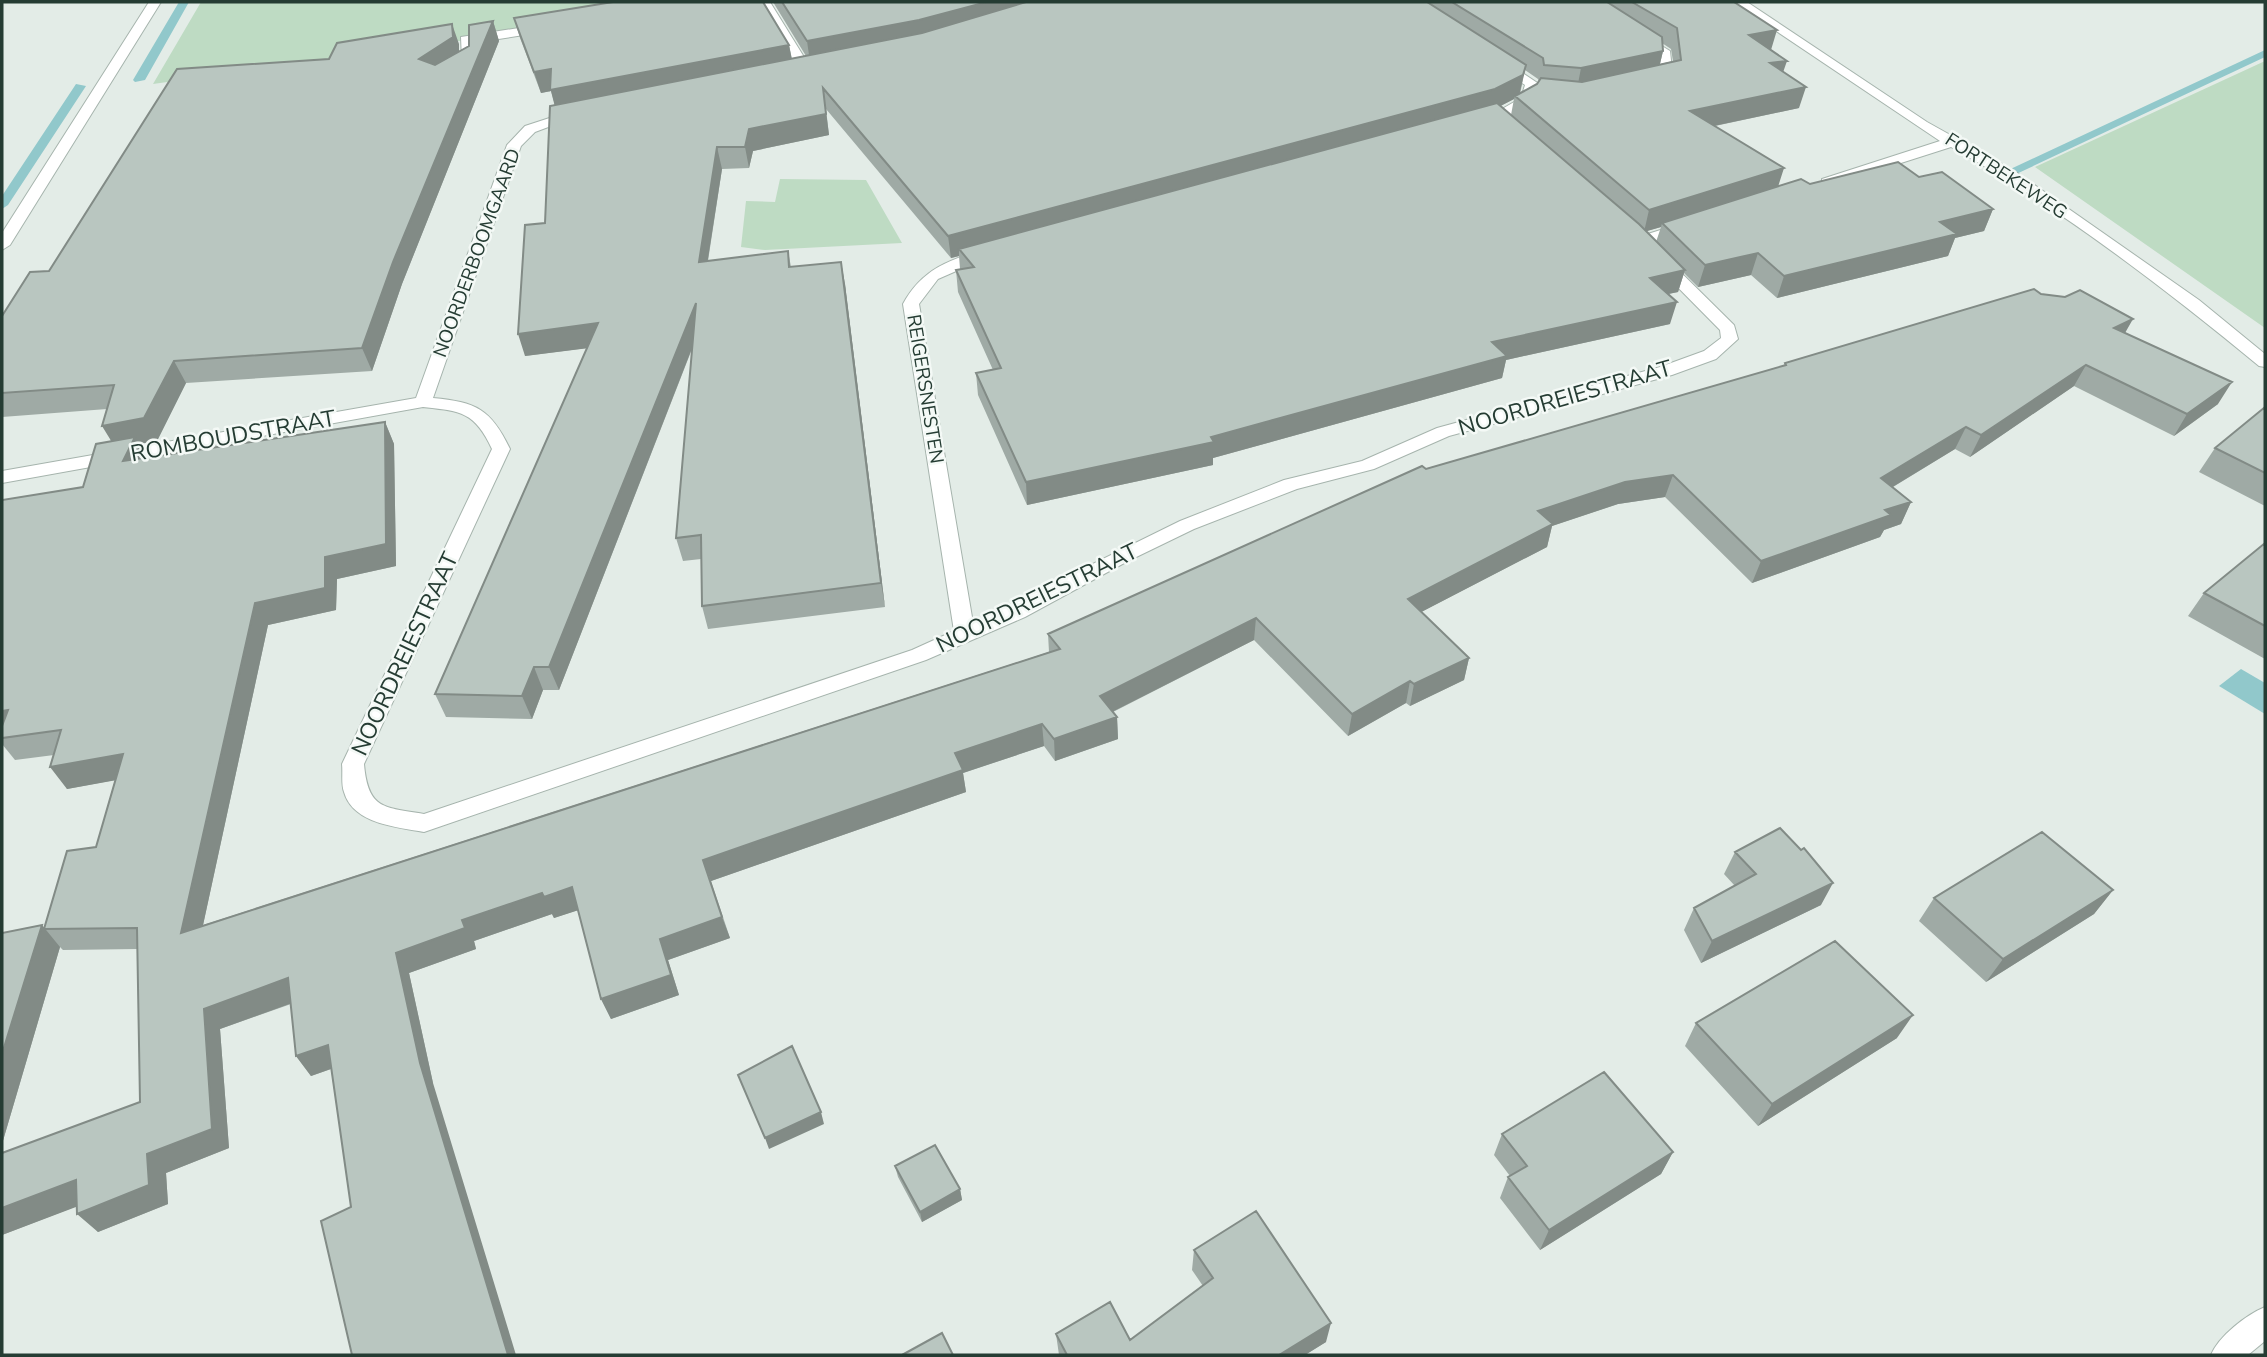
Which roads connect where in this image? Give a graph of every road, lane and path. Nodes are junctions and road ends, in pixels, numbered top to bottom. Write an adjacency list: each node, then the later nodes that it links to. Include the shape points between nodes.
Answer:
1 (155, 2): 15 (street)
2 (764, 2): 7 (street)
3 (1739, 2): 11 (street, FORTBEKEWEG, via 1922,125)
4 (557, 26): 8 (street, via 466,40 469,61)
5 (1630, 32): 9 (street, via 1665,54 1668,76)
6 (1482, 51): 12 (street, via 1532,84 1535,92 1527,100 1491,118)
7 (805, 70)
8 (447, 74)
9 (1642, 82)
10 (586, 112): 18 (street, NOORDERBOOMGAARD, via 530,129 513,145)
11 (1955, 141): 13 (street); 17 (street, FORTBEKEWEG, via 2193,303)
12 (1528, 143)
13 (1810, 187)
14 (1705, 220): 20 (street, NOORDREIESTRAAT, via 1635,237 1728,328 1730,339 1710,355 1443,432 1368,465 1291,484 1176,530)
15 (2, 245)
16 (1005, 249): 20 (street, REIGERSNESTEN, via 935,270 918,288 911,304)
17 (2265, 362)
18 (423, 402): 19 (street, ROMBOUDSTRAAT); 20 (street, NOORDREIESTRAAT, via 467,407 491,423 501,449 353,764 355,792 376,814 424,822 919,655)
19 (2, 477)
20 (965, 635)
21 (2265, 1322): 22 (street)
22 (2226, 1355)

